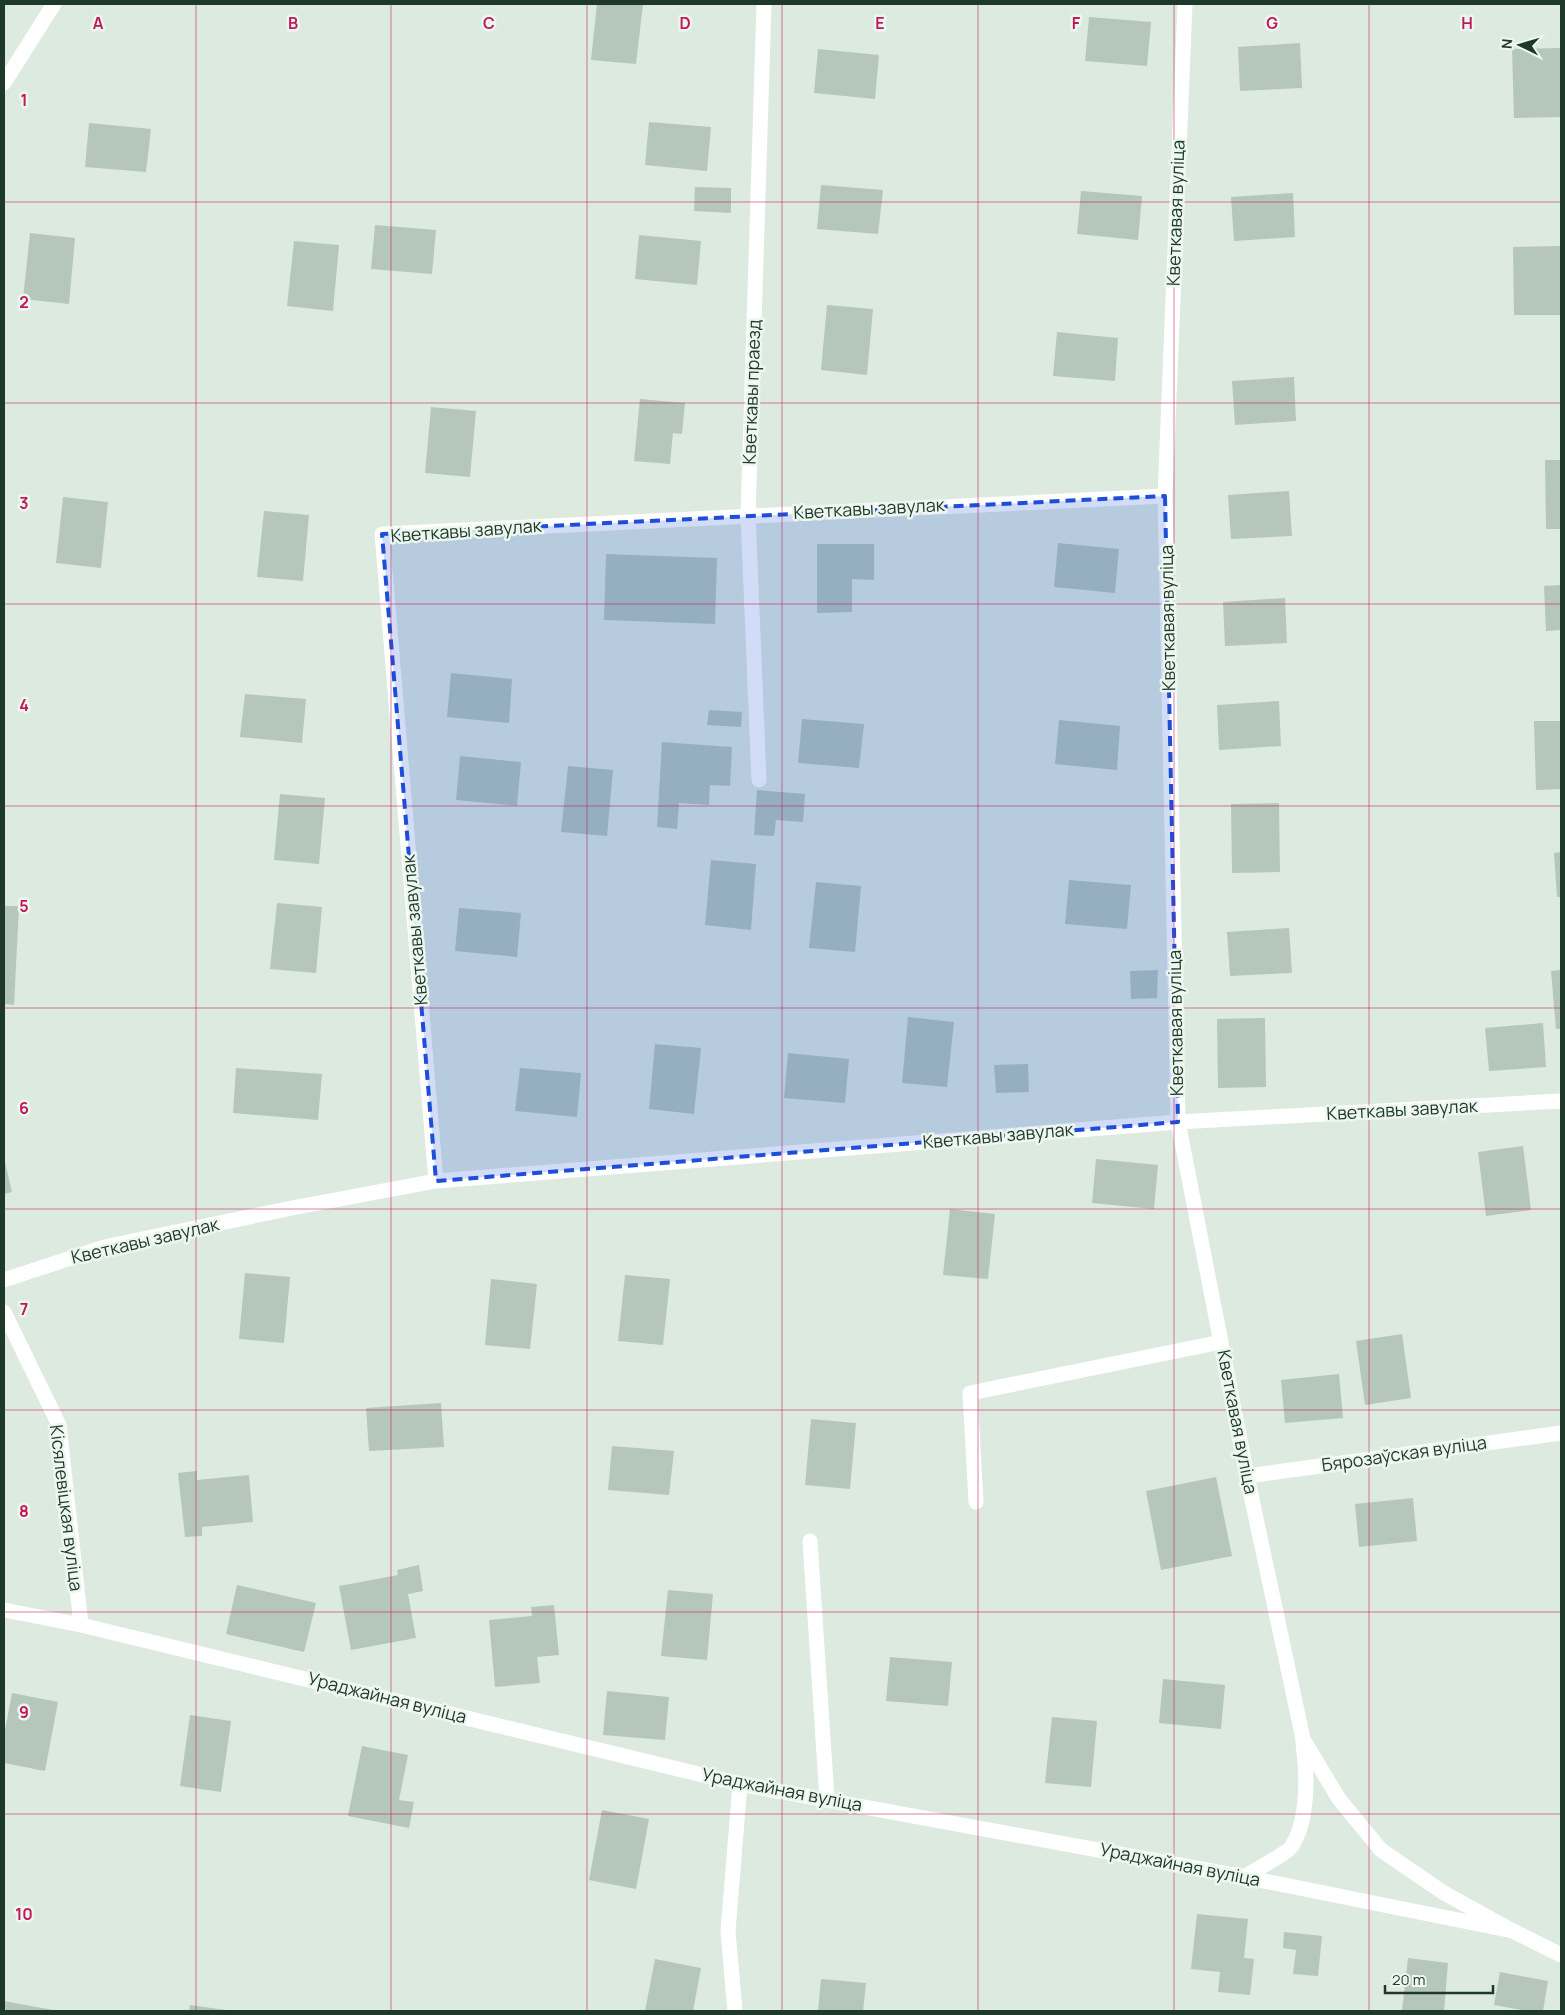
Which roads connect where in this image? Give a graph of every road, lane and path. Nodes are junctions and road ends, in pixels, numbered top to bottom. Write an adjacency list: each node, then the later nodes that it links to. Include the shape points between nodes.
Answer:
1 (54, 4): 4 (street)
2 (764, 4): 6 (street, Кветкавы праезд)
3 (1185, 4): 5 (street, Кветкавая вуліца)
4 (4, 83)
5 (1165, 496): 6 (street, Кветкавы завулак); 9 (street, Кветкавая вуліца)
6 (748, 515): 7 (street, Кветкавы праезд); 10 (street, Кветкавы завулак, via 382,534)
7 (760, 780)
8 (1561, 1101): 9 (street, Кветкавы завулак)
9 (1178, 1122): 10 (street, Кветкавы завулак); 13 (street, Кветкавая вуліца)
10 (436, 1181): 11 (street, Кветкавы завулак, via 104,1246)
11 (4, 1280)
12 (4, 1312): 19 (street, Кісялевіцкая вуліца, via 59,1425)
13 (1221, 1342): 15 (street, Кветкавая вуліца); 16 (street, via 970,1393)
14 (1561, 1433): 15 (street, Бярозаўская вуліца)
15 (1247, 1476): 20 (street, Кветкавая вуліца)
16 (976, 1502)
17 (810, 1541): 22 (street)
18 (4, 1610): 19 (street, Ураджайная вуліца)
19 (81, 1624): 21 (street, Ураджайная вуліца)
20 (1303, 1739): 23 (street, via 1307,1777 1301,1823 1292,1847); 24 (street, Кветкавая вуліца, via 1339,1799 1381,1850 1444,1893)
21 (740, 1784): 22 (street, Ураджайная вуліца); 26 (street, via 728,1931)
22 (827, 1800): 23 (street, Ураджайная вуліца)
23 (1244, 1877): 24 (street, Ураджайная вуліца)
24 (1513, 1931): 25 (street, Ураджайная вуліца)
25 (1561, 1955)
26 (735, 2011)

